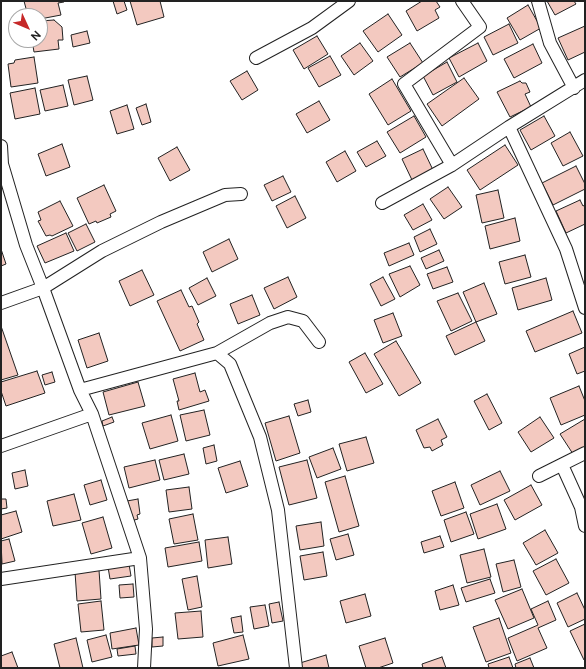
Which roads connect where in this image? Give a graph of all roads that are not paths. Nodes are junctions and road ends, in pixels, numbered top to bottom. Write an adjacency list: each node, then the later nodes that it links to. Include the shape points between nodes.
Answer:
1 (350, 1): 4 (street, via 312,28)
2 (462, 1): 10 (street, via 480,27 404,84)
3 (538, 1): 6 (street, via 550,43)
4 (256, 58)
5 (585, 80): 6 (street)
6 (574, 88): 7 (street)
7 (509, 127): 10 (street); 14 (street, via 566,249)
8 (1, 146): 9 (street)
9 (2, 164): 13 (street, via 26,245)
10 (452, 165): 12 (street)
11 (240, 194): 13 (street, via 224,195 161,222 102,251)
12 (382, 203)
13 (43, 288): 15 (street); 19 (street)
14 (583, 294): 16 (street)
15 (1, 303)
16 (585, 308)
17 (319, 342): 18 (street, via 303,321 288,317 270,323)
18 (217, 354): 19 (street); 29 (street, via 230,364 262,444 278,510)
19 (80, 390): 20 (street)
20 (92, 414): 21 (street); 26 (street)
21 (1, 446)
22 (585, 453): 23 (street)
23 (562, 465): 24 (street); 25 (street, via 582,507)
24 (539, 476)
25 (585, 526)
26 (140, 558): 27 (street); 28 (street, via 146,629)
27 (1, 580)
28 (144, 668)
29 (296, 668)

